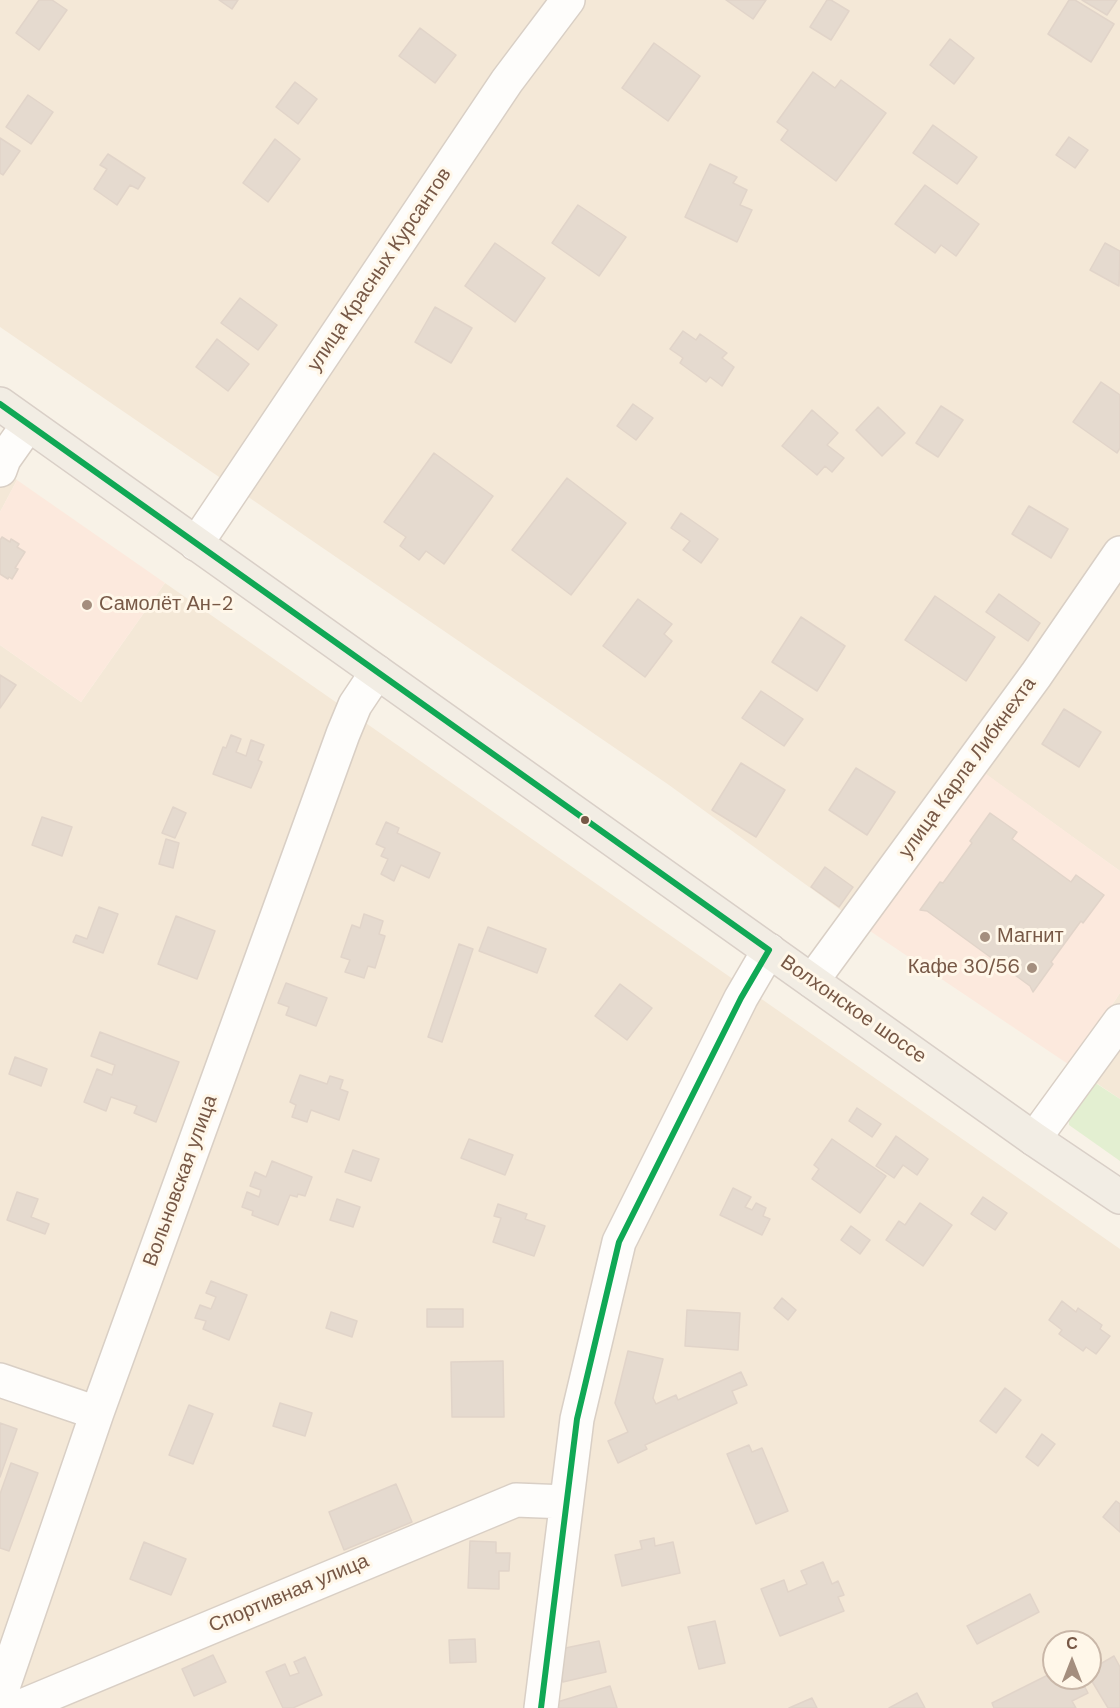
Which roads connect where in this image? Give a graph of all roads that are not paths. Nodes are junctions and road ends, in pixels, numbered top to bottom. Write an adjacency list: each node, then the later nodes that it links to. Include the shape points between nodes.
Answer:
1 (567, 0): 5 (street, улица Красных Курсантов, via 507,81)
2 (0, 404): 3 (main road, Волхонское шоссе)
3 (28, 424): 4 (street); 5 (main road, Волхонское шоссе)
4 (0, 470)
5 (196, 544): 7 (main road, Волхонское шоссе)
6 (1120, 553): 9 (street, улица Карла Либкнехта, via 1036,675)
7 (377, 672): 8 (main road, Волхонское шоссе); 14 (street, Вольновская улица, via 343,734)
8 (769, 950): 9 (main road, Волхонское шоссе); 15 (street, via 619,1242 577,1419)
9 (812, 981): 11 (main road, Волхонское шоссе)
10 (1120, 1021): 11 (street)
11 (1034, 1139): 12 (main road, Волхонское шоссе)
12 (1120, 1197)
13 (0, 1380): 14 (street)
14 (97, 1413): 16 (street, Вольновская улица)
15 (566, 1503): 17 (street, Спортивная улица, via 516,1500); 18 (street)
16 (0, 1696)
17 (17, 1708)
18 (541, 1708)

